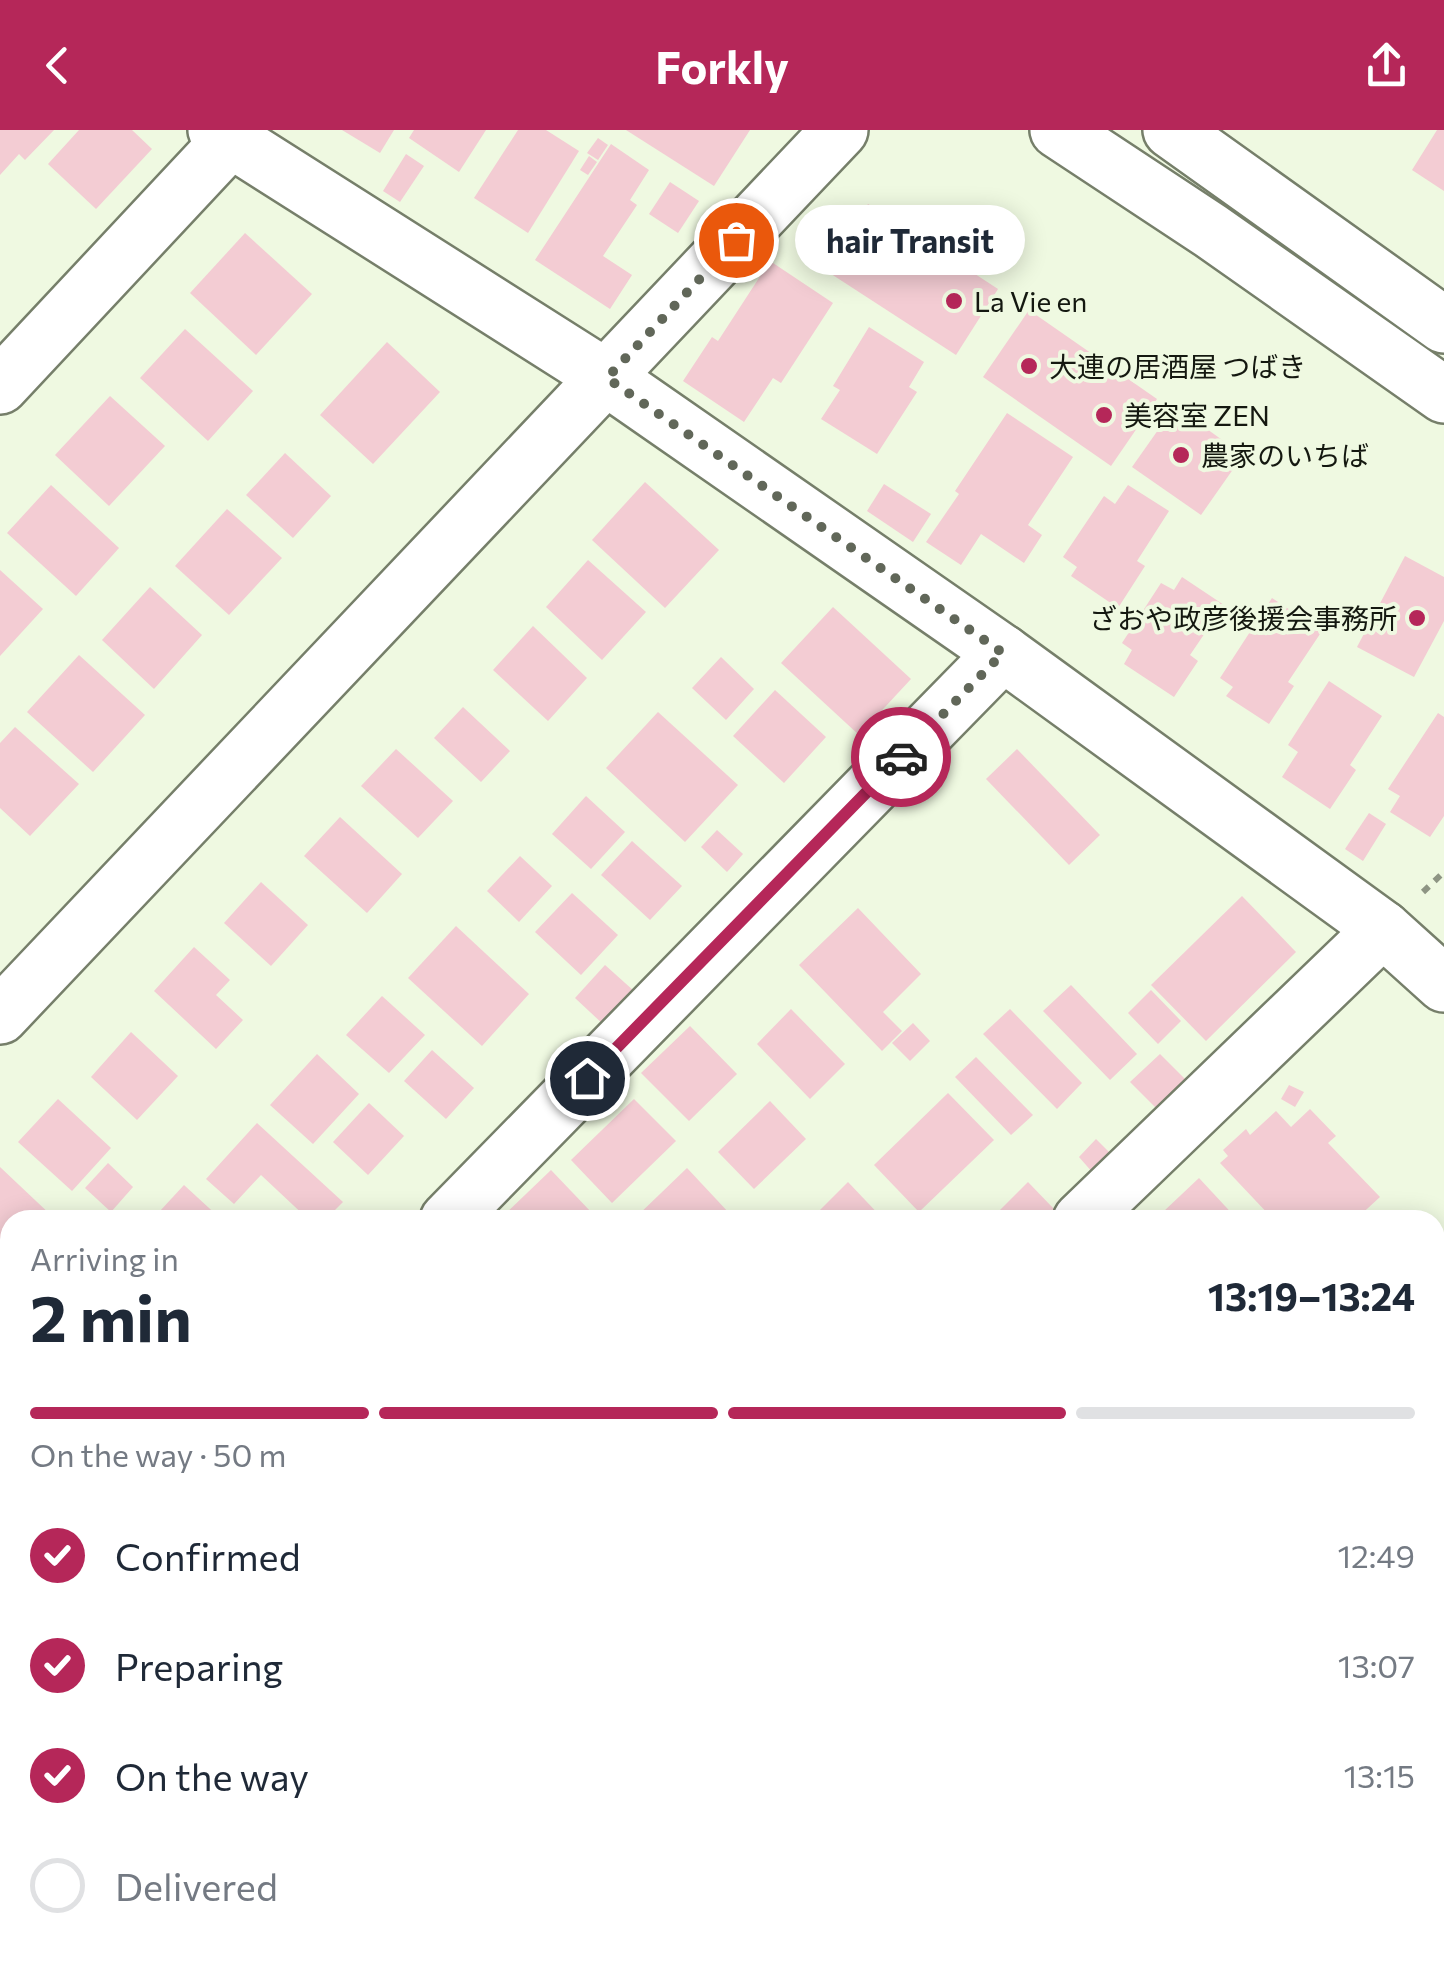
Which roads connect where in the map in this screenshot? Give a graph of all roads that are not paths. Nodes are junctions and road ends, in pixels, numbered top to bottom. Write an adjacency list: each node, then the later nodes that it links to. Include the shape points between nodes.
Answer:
1 (840, 130): 6 (street)
2 (1058, 130): 8 (street)
3 (1171, 130): 5 (street)
4 (224, 135): 6 (street); 7 (street)
5 (1444, 325)
6 (607, 378): 9 (street); 12 (street)
7 (0, 386)
8 (1444, 395)
9 (1003, 653): 10 (street); 13 (street)
10 (1382, 929): 11 (street); 14 (street)
11 (1444, 984)
12 (0, 1016)
13 (458, 1210)
14 (1091, 1210)

